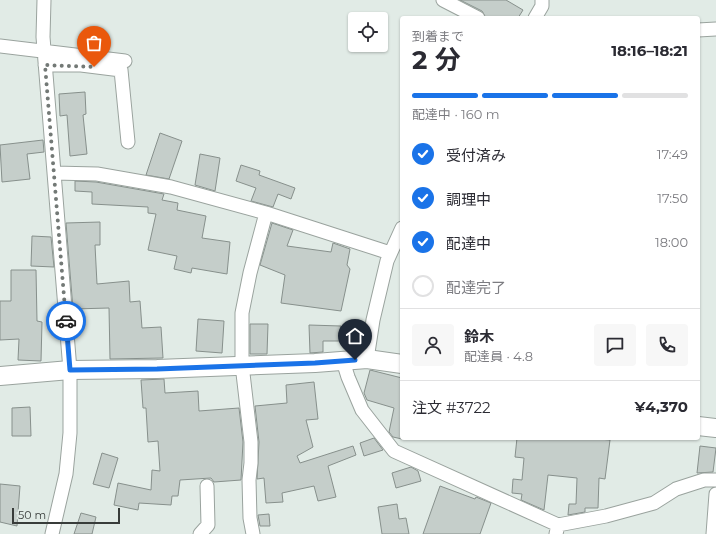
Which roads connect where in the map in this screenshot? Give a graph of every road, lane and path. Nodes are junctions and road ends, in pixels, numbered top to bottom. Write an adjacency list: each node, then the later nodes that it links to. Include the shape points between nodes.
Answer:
1 (44, 0): 9 (street)
2 (443, 0): 4 (street)
3 (542, 0): 5 (street, via 542,6)
4 (474, 16)
5 (536, 16)
6 (716, 29): 7 (street)
7 (700, 30)
8 (0, 46): 9 (street)
9 (44, 52): 10 (street); 11 (street)
10 (124, 62)
11 (45, 65): 12 (street, via 81,65 121,70); 13 (street)
12 (128, 142)
13 (54, 173): 14 (street, via 97,174 171,187); 21 (street)
14 (266, 213): 16 (street); 20 (street, via 242,313)
15 (400, 232): 16 (street)
16 (390, 253): 17 (street, via 373,320)
17 (367, 359): 18 (main road); 19 (main road)
18 (343, 361): 20 (main road); 28 (street, via 362,410 394,451)
19 (400, 364)
20 (242, 365): 21 (main road); 31 (street, via 251,442 249,480)
21 (70, 370): 22 (main road); 29 (street, via 70,433 66,474)
22 (0, 376)
23 (700, 426): 24 (main road)
24 (716, 428)
25 (716, 480): 28 (street, via 704,480 676,489 654,503)
26 (207, 486): 30 (street, via 208,525)
27 (716, 494): 32 (street)
28 (557, 530)
29 (52, 534)
30 (200, 534)
31 (253, 534)
32 (712, 534)

